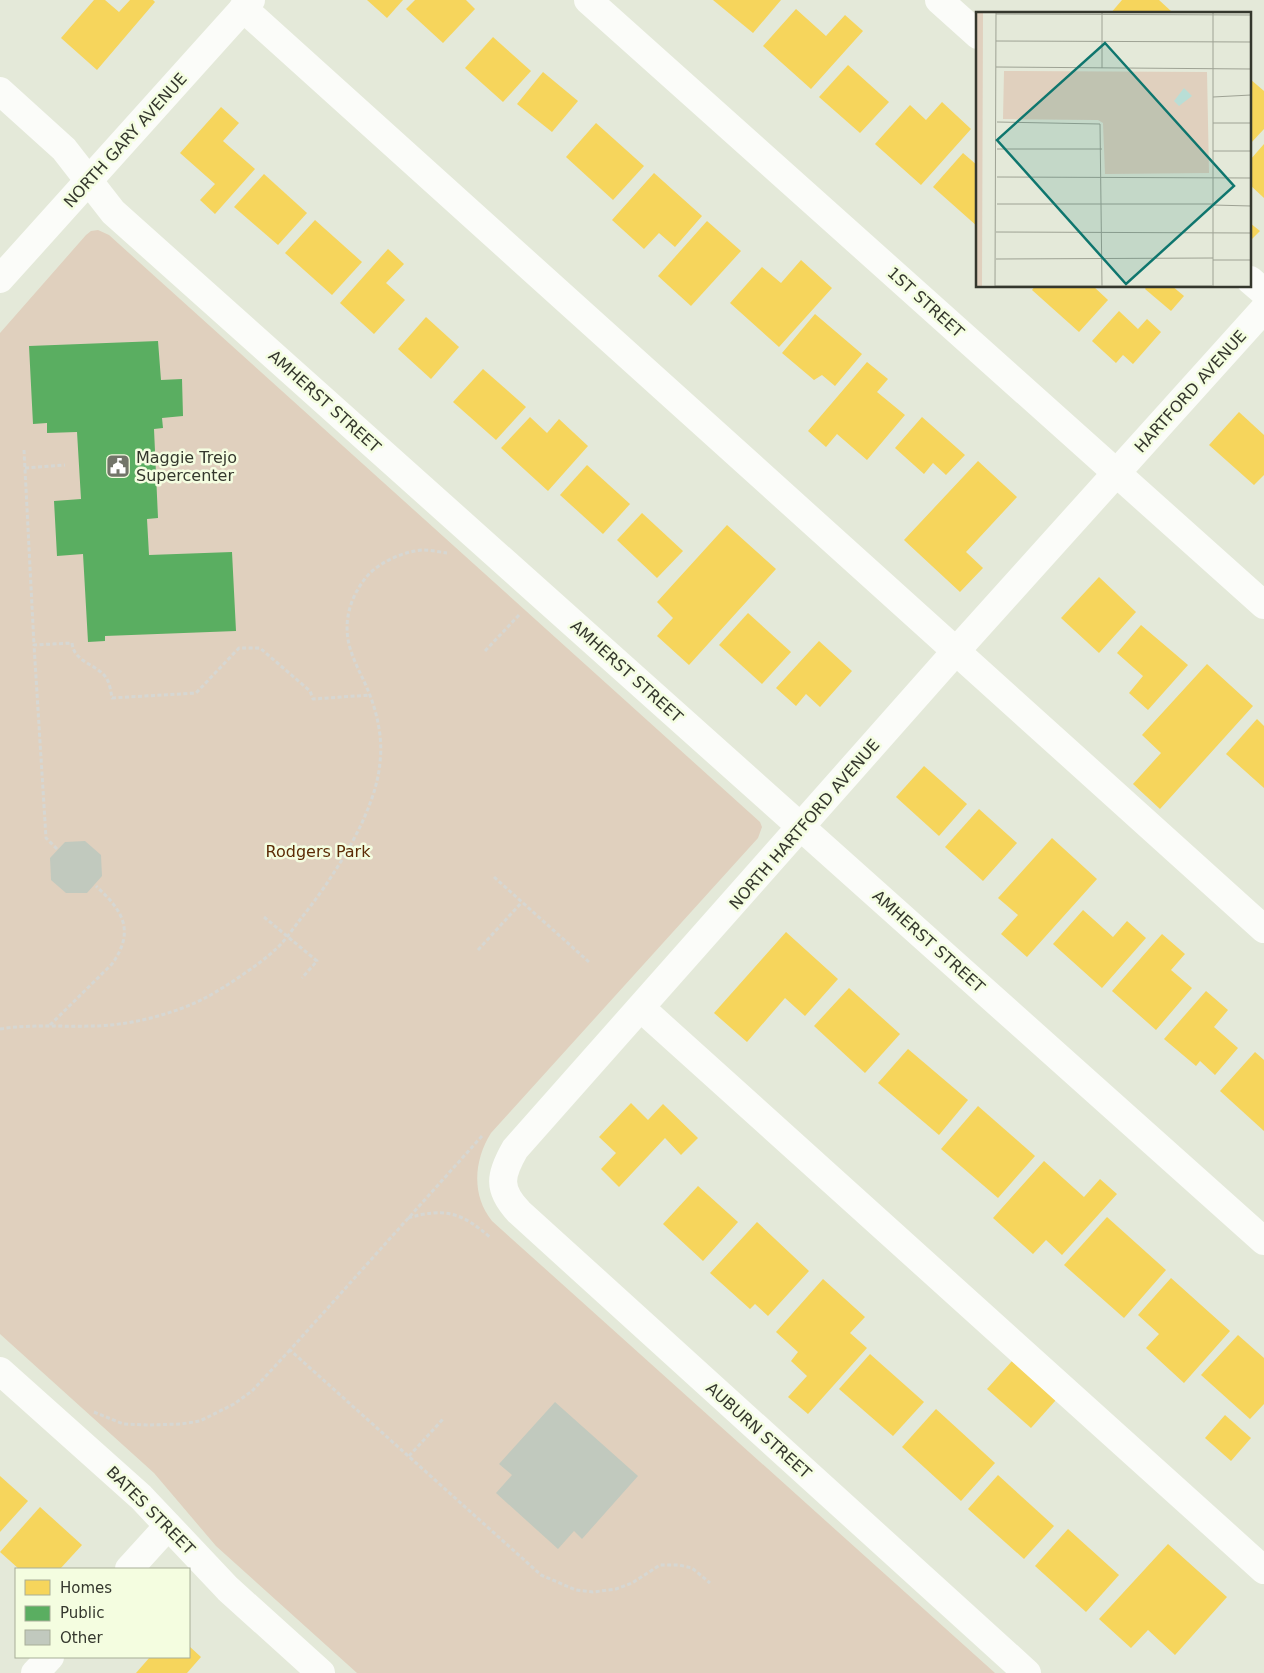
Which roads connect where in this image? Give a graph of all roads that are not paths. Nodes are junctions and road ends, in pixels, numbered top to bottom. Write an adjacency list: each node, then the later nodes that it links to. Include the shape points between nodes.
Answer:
1 (588, 0): 11 (street, 1ST STREET)
2 (939, 0): 4 (street)
3 (247, 4): 6 (street, NORTH GARY AVENUE); 13 (street)
4 (976, 33)
5 (0, 91): 6 (street, AMHERST STREET, via 64,148)
6 (88, 181): 7 (street, NORTH GARY AVENUE); 14 (street, AMHERST STREET, via 114,212)
7 (0, 279)
8 (1252, 282): 9 (street)
9 (1264, 292)
10 (1264, 309): 11 (street, HARTFORD AVENUE)
11 (1116, 473): 12 (street, 1ST STREET); 13 (street, NORTH HARTFORD AVENUE)
12 (1264, 605)
13 (956, 651): 14 (street, NORTH HARTFORD AVENUE); 15 (street)
14 (802, 827): 16 (street, NORTH HARTFORD AVENUE); 18 (street, AMHERST STREET)
15 (1264, 930)
16 (641, 1008): 17 (street, NORTH HARTFORD AVENUE, via 515,1149); 22 (street)
17 (502, 1180): 26 (street, AUBURN STREET, via 509,1201 519,1212)
18 (1264, 1241)
19 (0, 1371): 20 (street, BATES STREET, via 141,1497)
20 (168, 1526): 21 (street); 25 (street, BATES STREET, via 228,1588)
21 (130, 1568)
22 (1264, 1570)
23 (49, 1658): 24 (street)
24 (36, 1673)
25 (321, 1673)
26 (1027, 1673)

